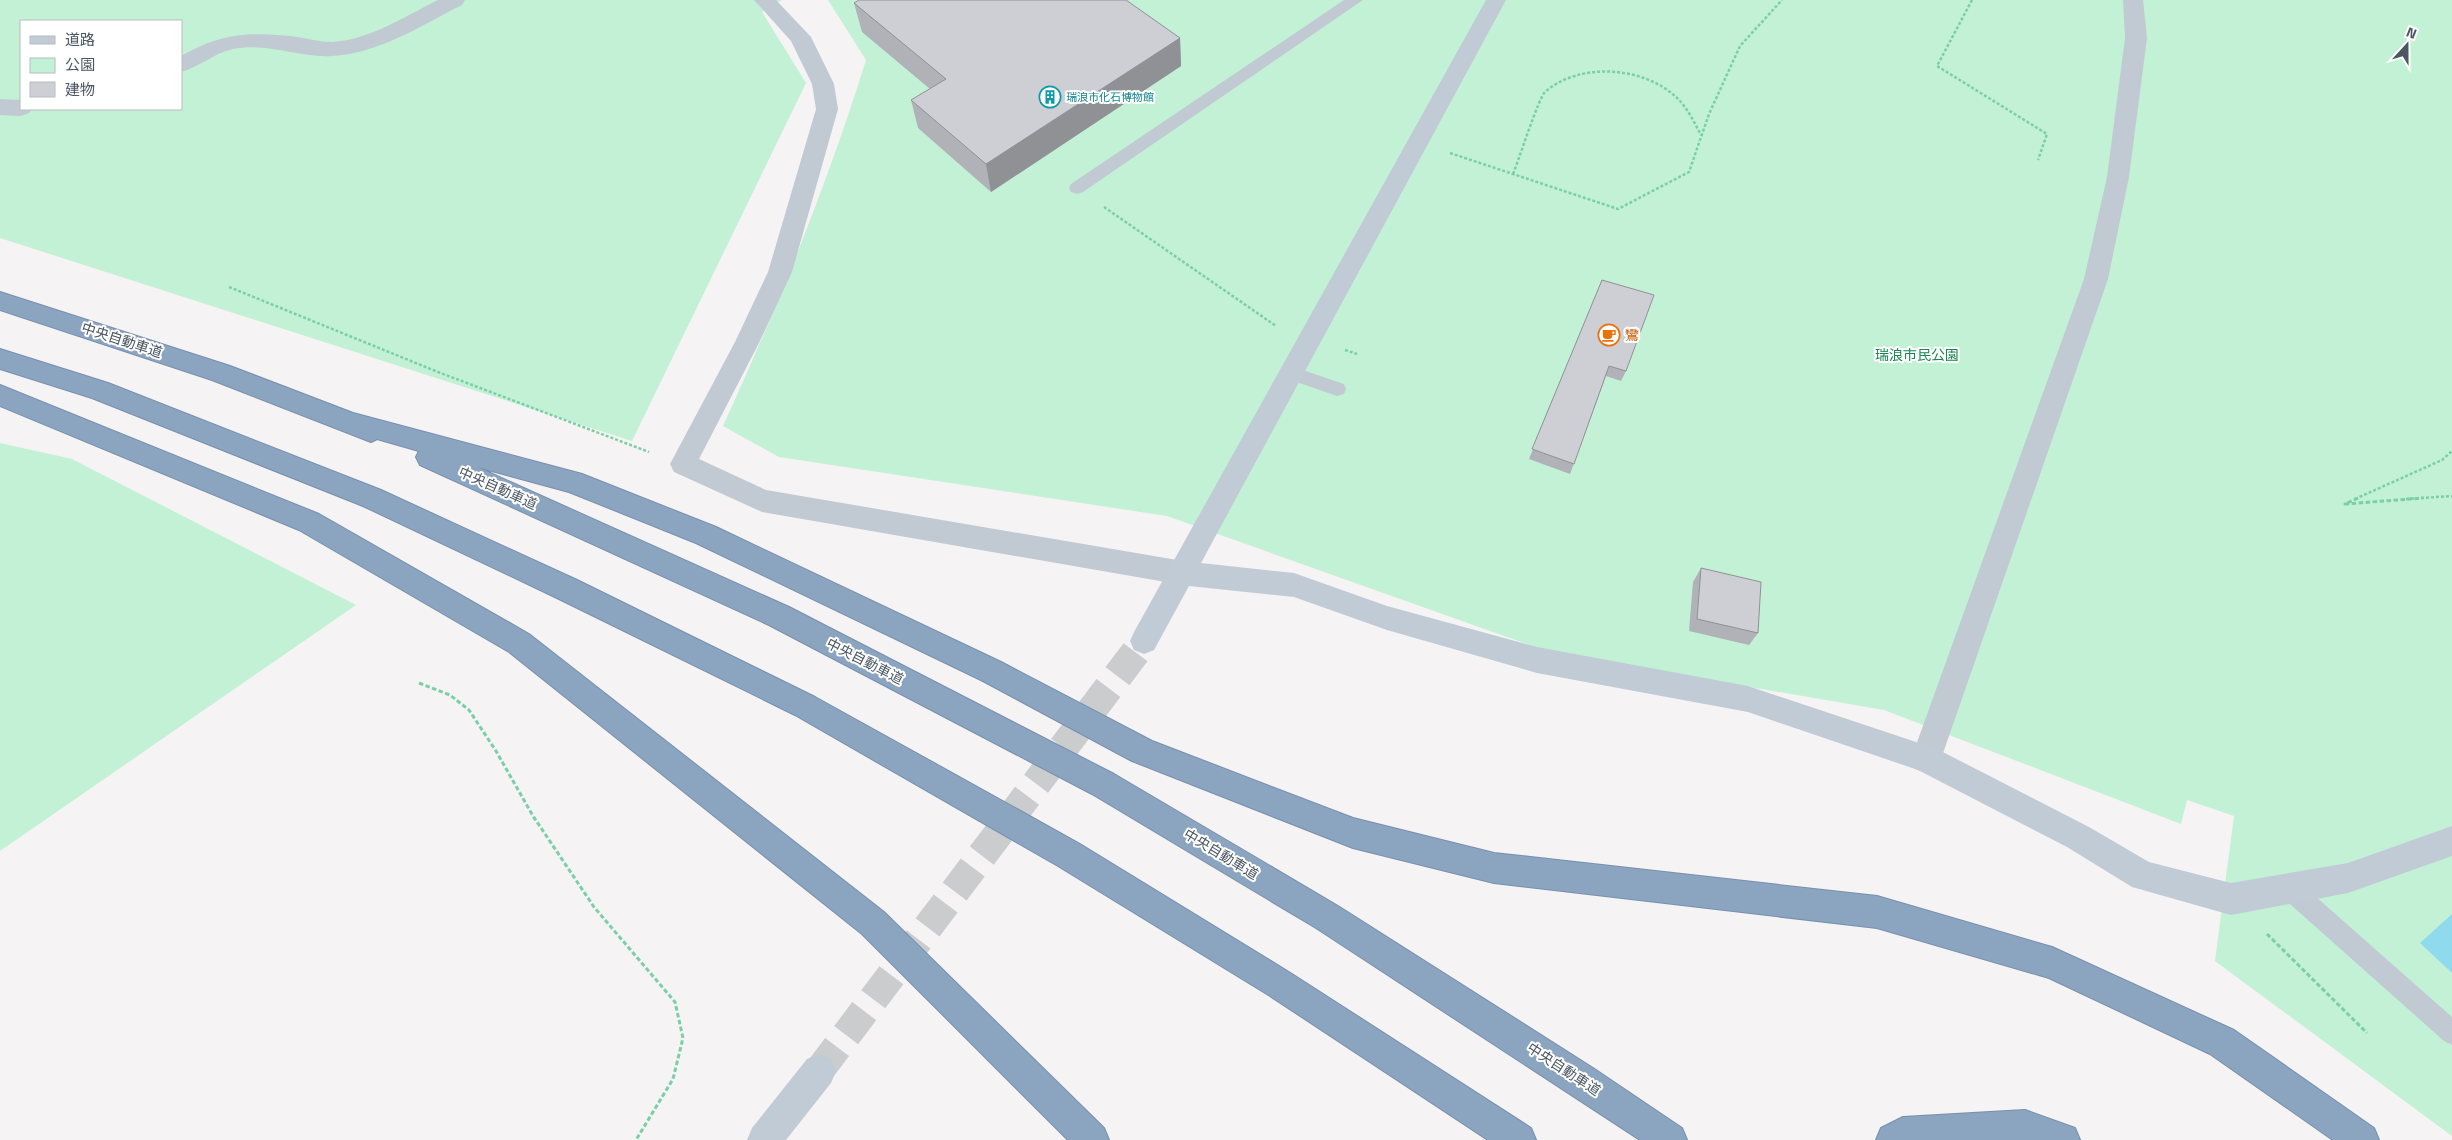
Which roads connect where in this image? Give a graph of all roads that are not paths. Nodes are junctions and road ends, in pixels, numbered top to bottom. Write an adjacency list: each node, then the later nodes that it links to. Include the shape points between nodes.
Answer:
1 (455, 0): 6 (street, via 354,45 331,49 265,40 235,40 214,46)
2 (764, 0): 16 (street, via 800,37 823,84 827,109 780,272 747,343 683,464 762,501)
3 (1355, 0): 9 (lane)
4 (1496, 0): 12 (street)
5 (2133, 0): 18 (street, via 2136,38 2118,177 2096,278)
6 (182, 64)
7 (0, 107): 8 (street)
8 (20, 108)
9 (1077, 188)
10 (0, 301): 15 (highway, 中央自動車道, via 221,374)
11 (0, 359): 25 (highway, via 98,390 372,498 805,706 1078,860 1281,985)
12 (1291, 373): 13 (lane); 16 (street)
13 (1337, 389)
14 (0, 395): 24 (highway, via 309,522 519,643 873,923)
15 (355, 423): 26 (highway, 中央自動車道, via 779,616 1103,784 1327,917); 29 (highway, via 573,482 706,535 991,671 1142,751 1353,833 1494,868 1878,912 2052,963 2222,1042)
16 (1183, 573): 17 (street); 18 (street, via 1294,585 1387,618 1536,660 1748,699)
17 (1144, 641)
18 (1926, 759): 20 (street, via 2078,837 2143,876 2232,899)
19 (2452, 841): 20 (street, via 2348,878)
20 (2290, 889): 21 (lane)
21 (2452, 1033)
22 (819, 1071): 23 (street)
23 (764, 1140)
24 (1092, 1140)
25 (1519, 1140)
26 (1670, 1140)
27 (1893, 1140): 28 (highway, via 1903,1134 2025,1128)
28 (2063, 1140)
29 (2362, 1140)

